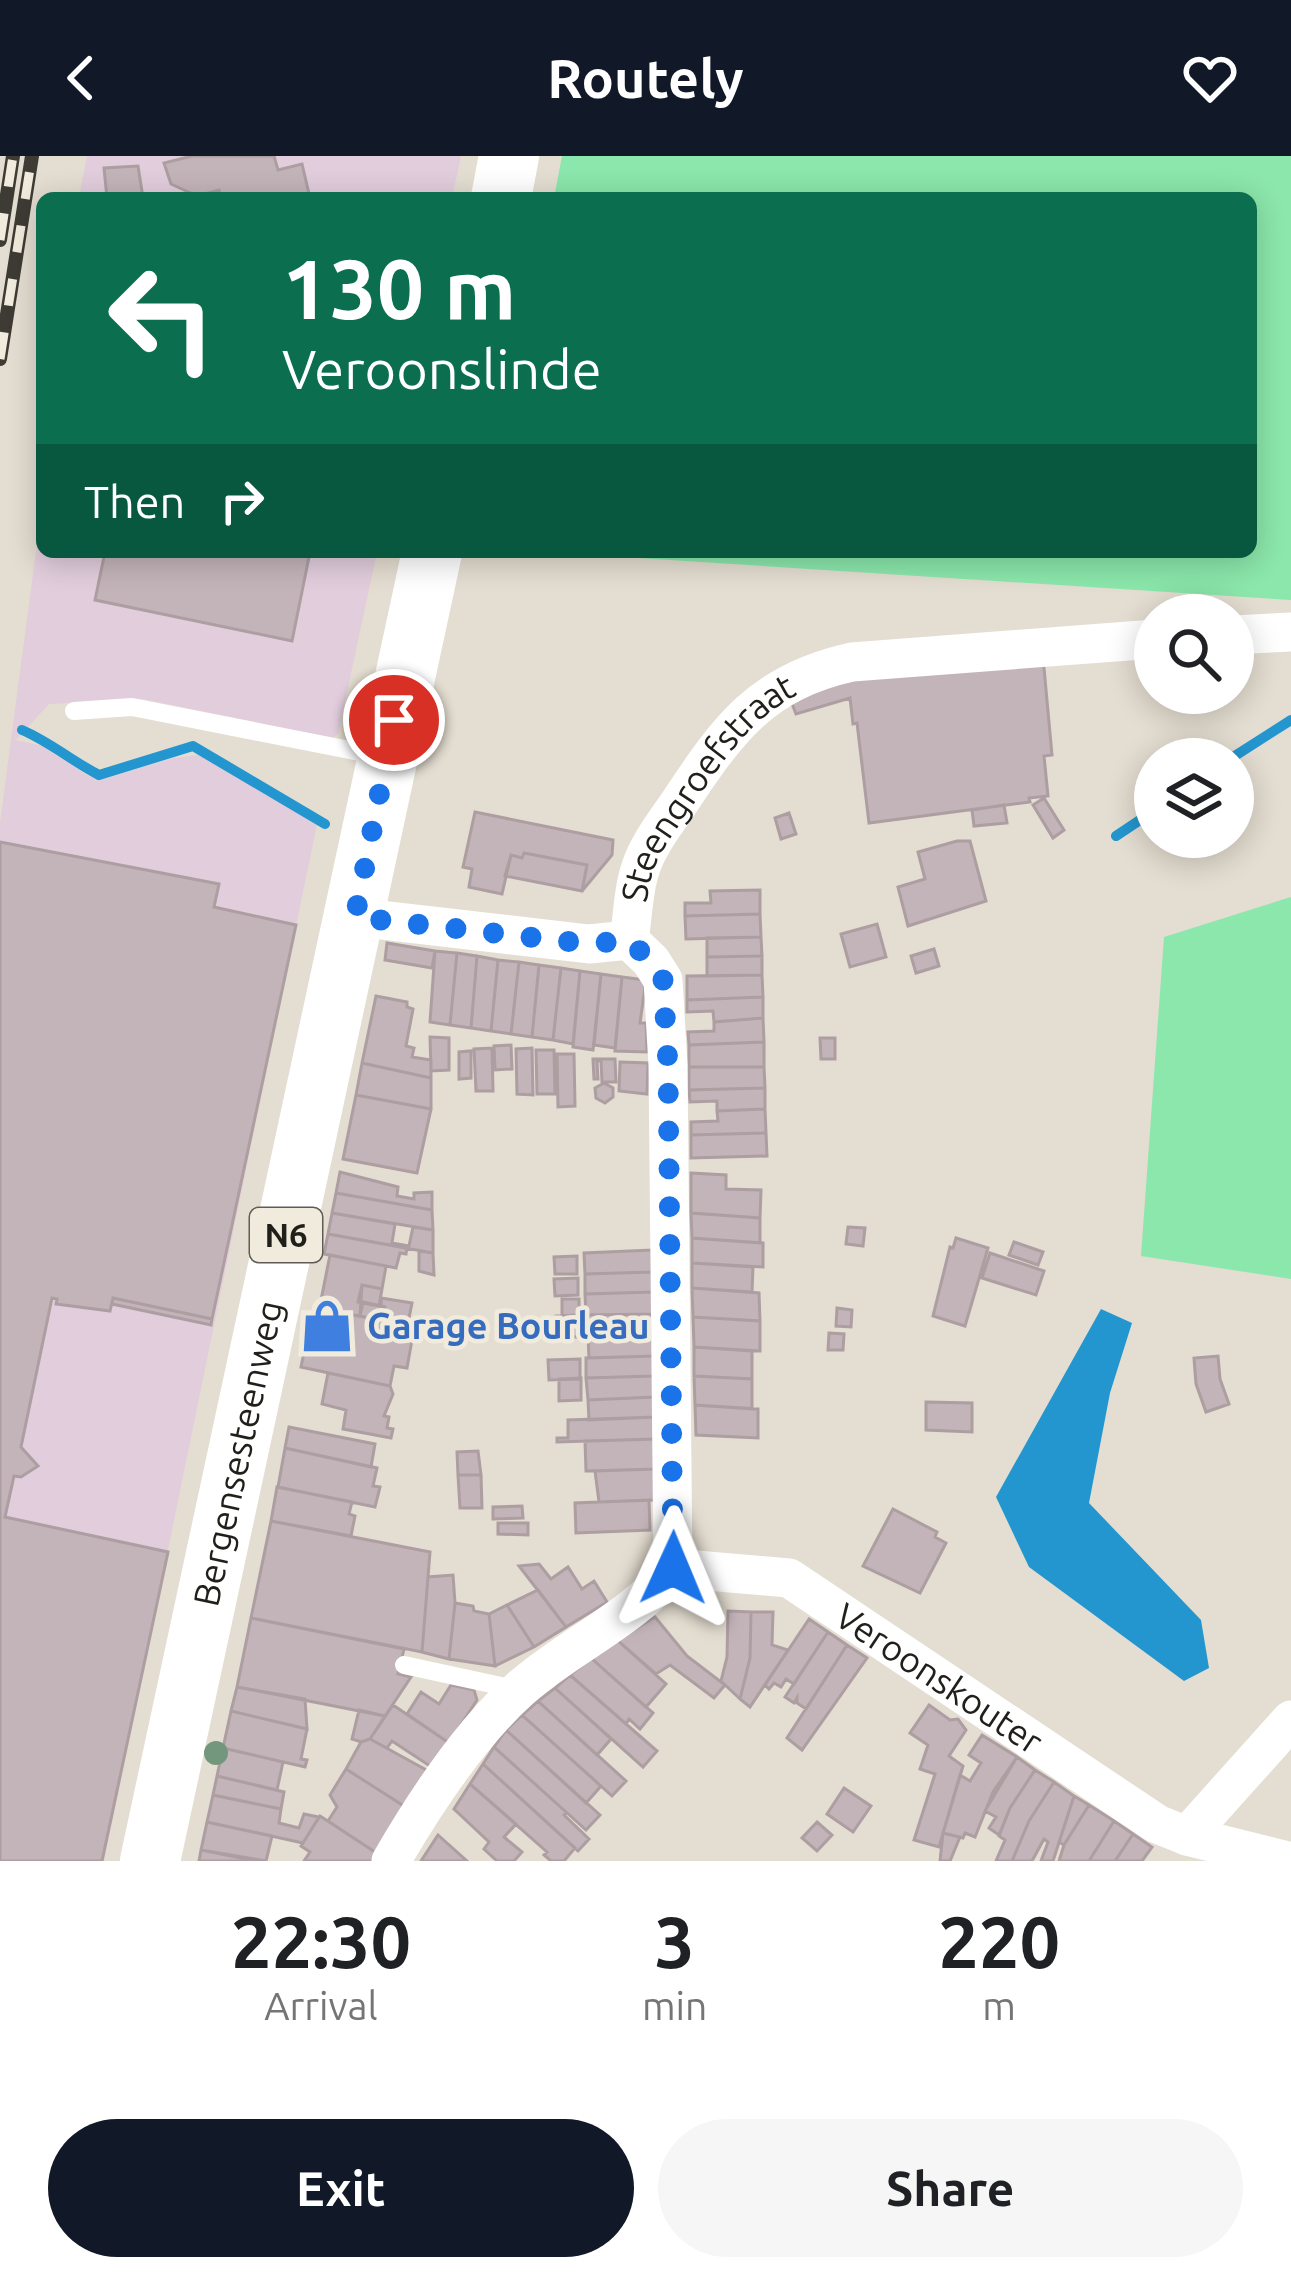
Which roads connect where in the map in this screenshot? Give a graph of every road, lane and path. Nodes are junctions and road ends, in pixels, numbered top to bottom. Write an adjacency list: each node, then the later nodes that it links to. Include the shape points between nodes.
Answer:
1 (509, 156): 2 (main road)
2 (502, 192)
3 (431, 558): 8 (main road, Bergensesteenweg / N6)
4 (1291, 632): 5 (street)
5 (1254, 634)
6 (1134, 641): 10 (street, Steengroefstraat, via 852,662 787,683 724,735 674,811 641,865)
7 (74, 711): 8 (lane, via 132,706)
8 (385, 757): 9 (main road, Bergensesteenweg / N6)
9 (355, 917): 10 (street, via 590,944); 16 (main road, Bergensesteenweg / N6)
10 (628, 940): 11 (street, Steengroefstraat, via 663,980)
11 (673, 1568): 13 (street, via 655,1592); 15 (street, Veroonskouter, via 789,1578 1157,1824)
12 (404, 1666): 13 (lane)
13 (519, 1690): 17 (street, via 479,1732)
14 (1291, 1720): 15 (street)
15 (1187, 1836): 18 (street, Veroonskouter)
16 (150, 1861)
17 (391, 1861)
18 (1288, 1861)

